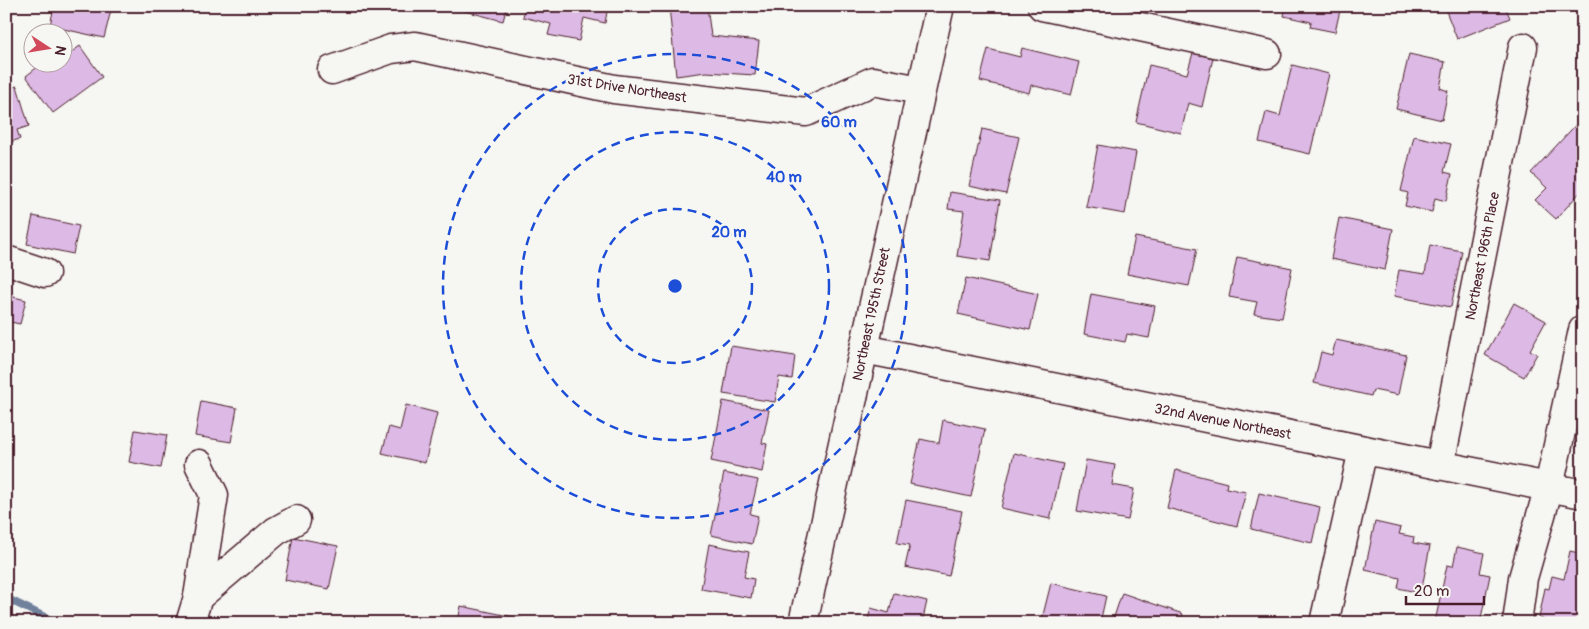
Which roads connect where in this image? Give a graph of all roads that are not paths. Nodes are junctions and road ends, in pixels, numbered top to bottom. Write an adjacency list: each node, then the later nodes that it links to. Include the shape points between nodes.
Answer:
1 (940, 6): 6 (street, Northeast 195th Street)
2 (1042, 6): 4 (street)
3 (1523, 47): 13 (street, Northeast 196th Place)
4 (1267, 54)
5 (332, 70): 6 (street, 31st Drive Northeast, via 391,49 415,46 614,89 806,112 873,81)
6 (920, 90): 10 (street, Northeast 195th Street)
7 (6, 260): 8 (street)
8 (45, 273)
9 (1583, 330): 14 (street)
10 (864, 349): 11 (street, 32nd Avenue Northeast); 19 (street, Northeast 195th Street)
11 (1363, 450): 13 (street, 32nd Avenue Northeast); 20 (street)
12 (199, 464): 17 (street, via 214,495)
13 (1440, 466): 14 (street, 32nd Avenue Northeast)
14 (1549, 487): 15 (street, 32nd Avenue Northeast); 21 (street, via 1523,578)
15 (1583, 494)
16 (296, 520): 17 (street, via 276,531)
17 (198, 596): 18 (street)
18 (190, 623)
19 (803, 623)
20 (1324, 623)
21 (1517, 623)

